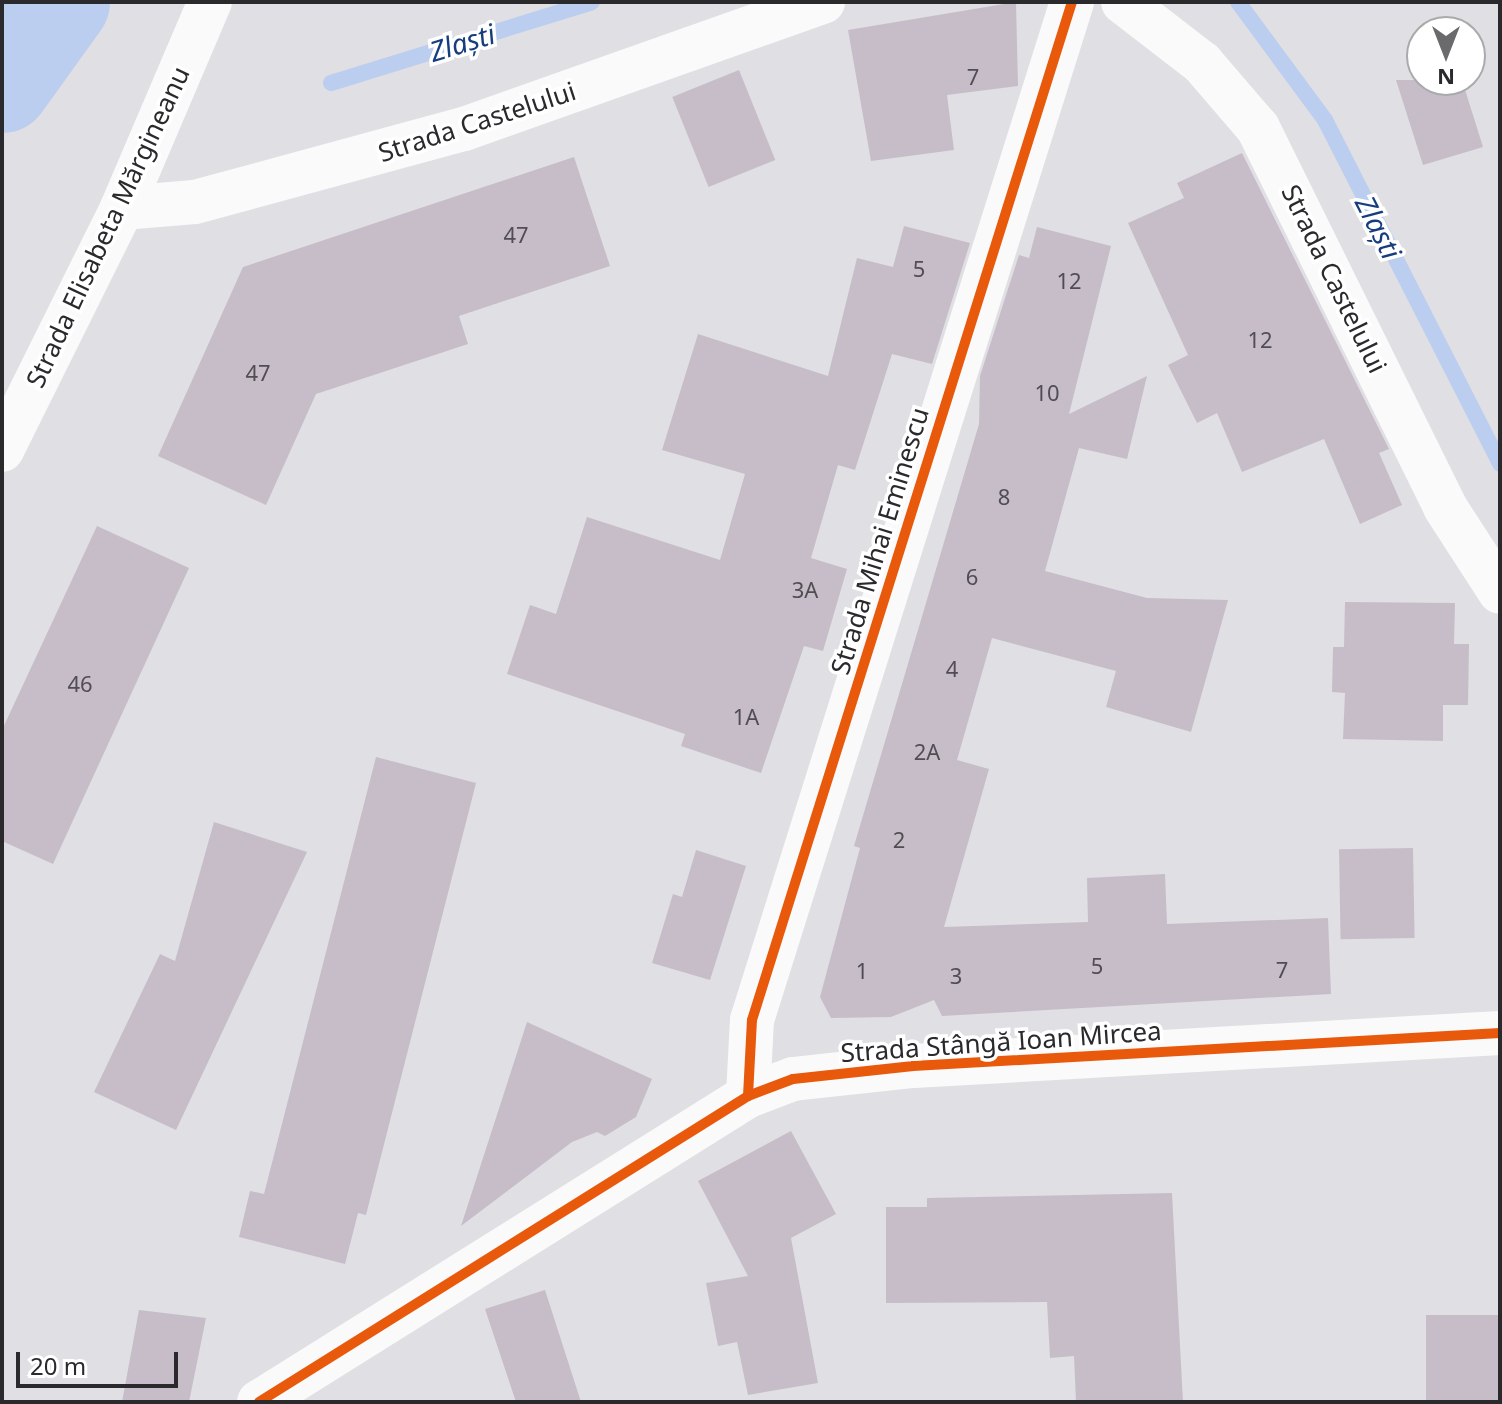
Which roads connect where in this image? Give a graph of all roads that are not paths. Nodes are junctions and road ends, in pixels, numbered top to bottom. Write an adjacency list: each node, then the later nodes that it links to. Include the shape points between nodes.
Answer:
1 (210, 2): 5 (street, Strada Elisabeta Mărgineanu)
2 (823, 2): 5 (street, Strada Castelului, via 464,129 195,202)
3 (1072, 2): 9 (street, Strada Mihai Eminescu, via 752,1020)
4 (1123, 2): 7 (street, Strada Castelului, via 1202,63 1258,128 1445,507)
5 (122, 208): 6 (street, Strada Elisabeta Mărgineanu)
6 (2, 450)
7 (1500, 592)
8 (1500, 1033): 9 (street, Strada Stângă Ioan Mircea, via 913,1066 793,1079)
9 (748, 1096): 10 (street, Strada Stângă Ioan Mircea)
10 (259, 1402)

